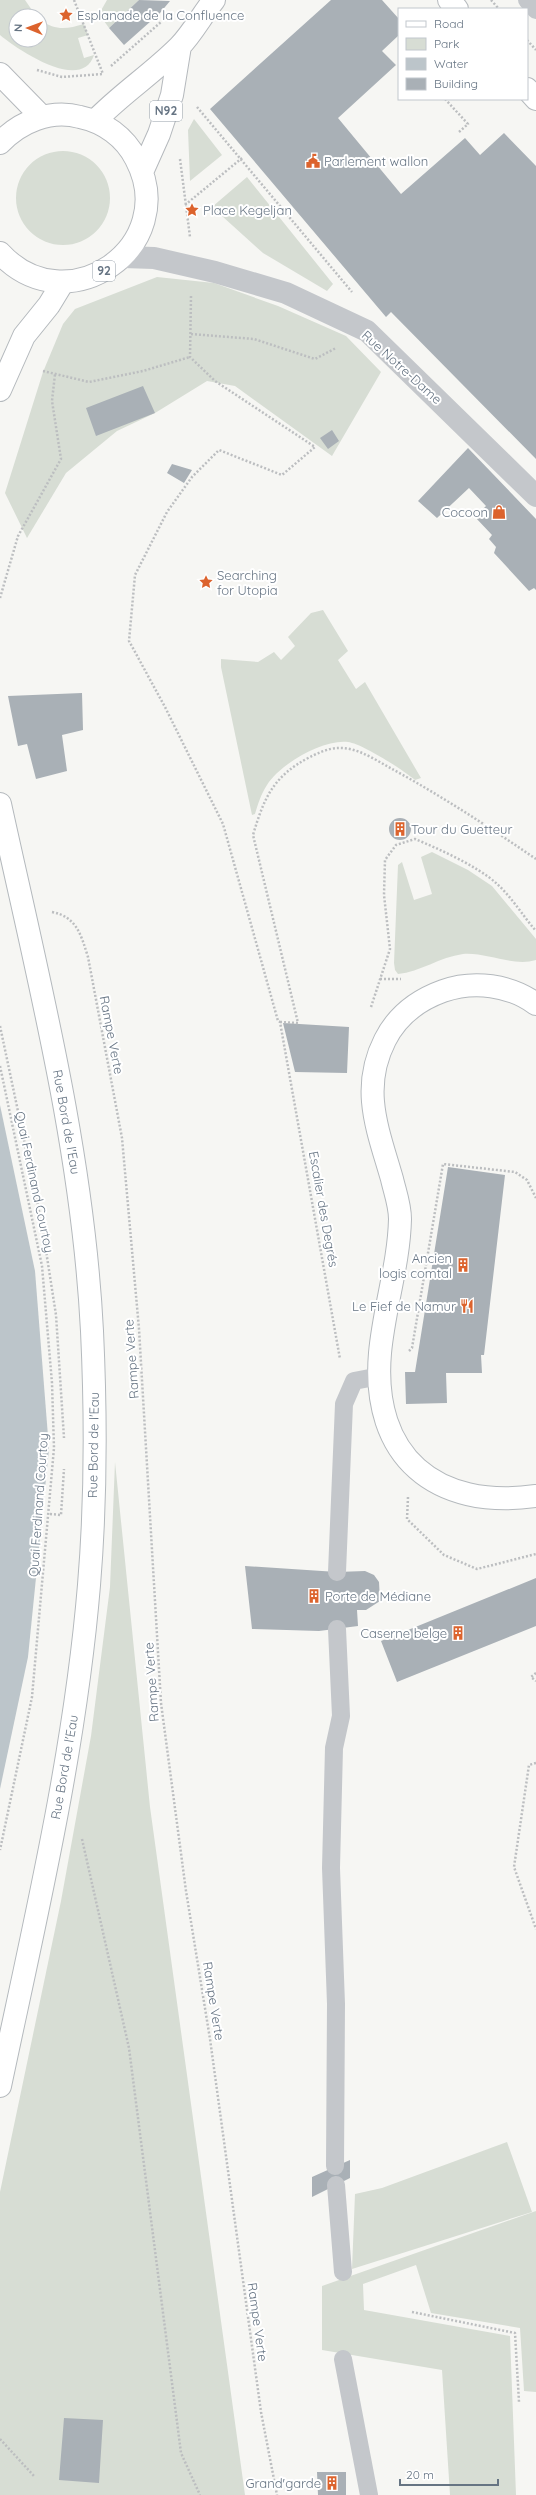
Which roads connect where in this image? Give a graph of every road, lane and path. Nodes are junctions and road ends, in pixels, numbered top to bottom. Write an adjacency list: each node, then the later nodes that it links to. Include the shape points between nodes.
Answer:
1 (74, 0): 14 (path, via 103,74 62,77)
2 (214, 0): 11 (main road, N92)
3 (449, 0): 6 (main road)
4 (491, 0): 7 (path)
5 (527, 0): 8 (lane)
6 (456, 8)
7 (498, 8)
8 (536, 10)
9 (164, 19): 13 (path)
10 (528, 41): 12 (path)
11 (180, 46): 21 (main road, N92, via 112,103); 26 (main road, N92, via 172,95 159,134)
12 (536, 50)
13 (121, 56)
14 (36, 70)
15 (0, 74): 20 (main road)
16 (528, 89): 17 (main road)
17 (536, 99)
18 (445, 100): 22 (path, via 468,124)
19 (196, 106): 25 (path)
20 (42, 117): 21 (main road, via 69,115); 23 (main road, via 18,128)
21 (95, 121): 26 (main road, 92, via 111,130 124,142 135,156)
22 (459, 132)
23 (0, 143)
24 (180, 154): 27 (path)
25 (242, 158): 27 (path); 33 (path)
26 (142, 172): 30 (main road, 92, via 146,190 144,217 134,242)
27 (185, 205): 28 (path)
28 (191, 242)
29 (0, 253): 31 (main road, 92, via 13,266 28,275)
30 (122, 257): 31 (main road, 92, via 110,268 90,278); 34 (street, Rue Notre-Dame, via 154,258 215,272 286,293)
31 (63, 282): 39 (main road, via 49,305 24,336)
32 (191, 288): 35 (path)
33 (357, 298)
34 (367, 331): 35 (path, via 315,359 254,339); 40 (street, Rue Notre-Dame)
35 (191, 334): 36 (path)
36 (190, 357): 38 (path, via 143,371 89,382); 48 (path, via 215,381 315,447 282,475 218,450 192,477 168,512 135,576 129,641 223,824)
37 (43, 372): 38 (path)
38 (55, 374): 41 (path, via 52,401 61,459 18,536)
39 (0, 390)
40 (536, 496)
41 (0, 598)
42 (0, 804): 44 (main road, Rue Bord de l'Eau)
43 (536, 858): 48 (path, via 432,792 355,749 338,747 319,752 302,761 273,786 262,805 252,835 298,1023)
44 (22, 904): 68 (main road, Rue Bord de l'Eau, via 63,1098 82,1211 92,1328 94,1461 89,1585 70,1733 59,1799); 79 (path, Rampe Verte, via 66,915 81,934 88,957 122,1138 139,1329 161,1703 260,2404)
45 (536, 931): 47 (path, via 496,883 485,876 415,839 396,845 385,860 384,895 390,949)
46 (536, 1004): 53 (main road, via 504,988 471,985 452,988 426,998 400,1017 382,1046 371,1084 373,1106 398,1200 400,1220 380,1351)
47 (368, 1013)
48 (279, 1022): 53 (path, Escalier des Degrés, via 340,1362)
49 (0, 1026): 54 (path, via 43,1233 56,1315)
50 (0, 1066): 58 (path, Quai Ferdinand Courtoy, via 42,1266 52,1383 54,1448)
51 (536, 1198): 52 (path, via 527,1180 515,1172 443,1164)
52 (412, 1348)
53 (380, 1376): 55 (main road, via 386,1415); 60 (lane, via 354,1381 344,1404)
54 (64, 1442)
55 (409, 1462): 57 (main road, via 432,1481 452,1490 483,1497); 59 (path, via 407,1519 444,1555 477,1570)
56 (64, 1464): 58 (path, via 61,1515)
57 (536, 1496)
58 (50, 1514): 66 (path, Quai Ferdinand Courtoy, via 32,1696)
59 (536, 1554)
60 (337, 1572)
61 (337, 1629): 69 (lane, via 341,1716 334,1748 331,1868 336,2004)
62 (536, 1672): 63 (path, via 531,1677)
63 (536, 1681)
64 (536, 1763): 67 (path, via 529,1766 514,1867)
65 (80, 1833): 78 (path, via 129,2048 181,2453)
66 (0, 1850)
67 (536, 1929)
68 (0, 2086)
69 (335, 2166)
70 (336, 2185): 71 (lane)
71 (343, 2272)
72 (412, 2312): 74 (path, via 515,2333)
73 (343, 2359): 77 (lane)
74 (519, 2402)
75 (0, 2439): 76 (path)
76 (34, 2476)
77 (370, 2493)
78 (200, 2495)
79 (278, 2495)

